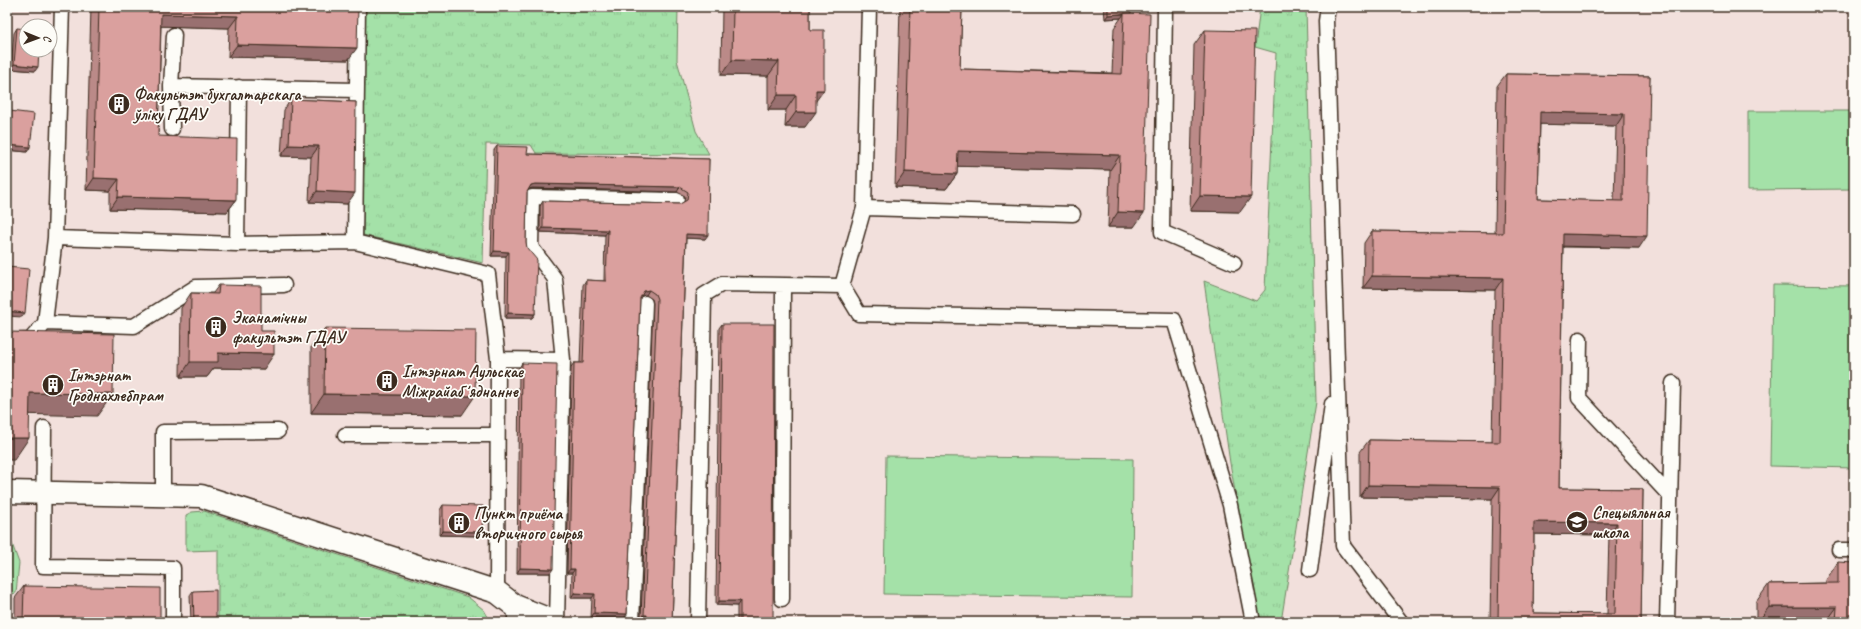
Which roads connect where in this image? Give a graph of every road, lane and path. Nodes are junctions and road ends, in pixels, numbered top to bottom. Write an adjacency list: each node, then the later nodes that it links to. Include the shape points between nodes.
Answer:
1 (62, 7): 14 (lane)
2 (358, 7): 9 (lane)
3 (869, 7): 12 (lane)
4 (1165, 7): 17 (lane, via 1162,232)
5 (1328, 7): 27 (lane, via 1326,21)
6 (174, 35): 7 (lane)
7 (172, 86): 8 (lane); 10 (lane)
8 (238, 87): 9 (lane); 16 (lane)
9 (356, 90): 15 (lane)
10 (172, 129)
11 (676, 200): 26 (lane, via 532,197 531,247 555,279)
12 (864, 208): 13 (lane); 20 (lane)
13 (1073, 214)
14 (56, 238): 16 (lane); 22 (lane)
15 (355, 242): 16 (lane); 25 (lane, via 488,274)
16 (237, 244)
17 (1234, 263)
18 (284, 285): 22 (lane, via 196,287 134,326)
19 (783, 285): 20 (lane); 41 (lane); 46 (lane, via 722,284 704,295)
20 (842, 286): 47 (lane, via 859,314 1174,320 1230,505)
21 (645, 303): 45 (lane)
22 (45, 323): 24 (lane, via 30,340)
23 (1580, 339): 36 (lane, via 1579,398)
24 (7, 341)
25 (498, 359): 26 (lane); 32 (lane)
26 (563, 360): 44 (lane)
27 (1338, 361): 39 (lane); 48 (lane, via 1343,546)
28 (1673, 384): 36 (lane)
29 (44, 428): 34 (lane)
30 (278, 431): 35 (lane, via 163,432)
31 (345, 435): 32 (lane)
32 (498, 435): 40 (lane)
33 (7, 492): 34 (street)
34 (43, 493): 35 (street); 43 (lane, via 43,566 173,568)
35 (163, 495): 40 (street, via 201,496)
36 (1670, 496): 49 (lane)
37 (1839, 550): 38 (lane)
38 (1854, 550)
39 (1310, 570)
40 (497, 592): 42 (street)
41 (782, 599)
42 (515, 614): 44 (street)
43 (173, 622)
44 (556, 622)
45 (632, 622)
46 (698, 622)
47 (1253, 622)
48 (1401, 622)
49 (1667, 622)

